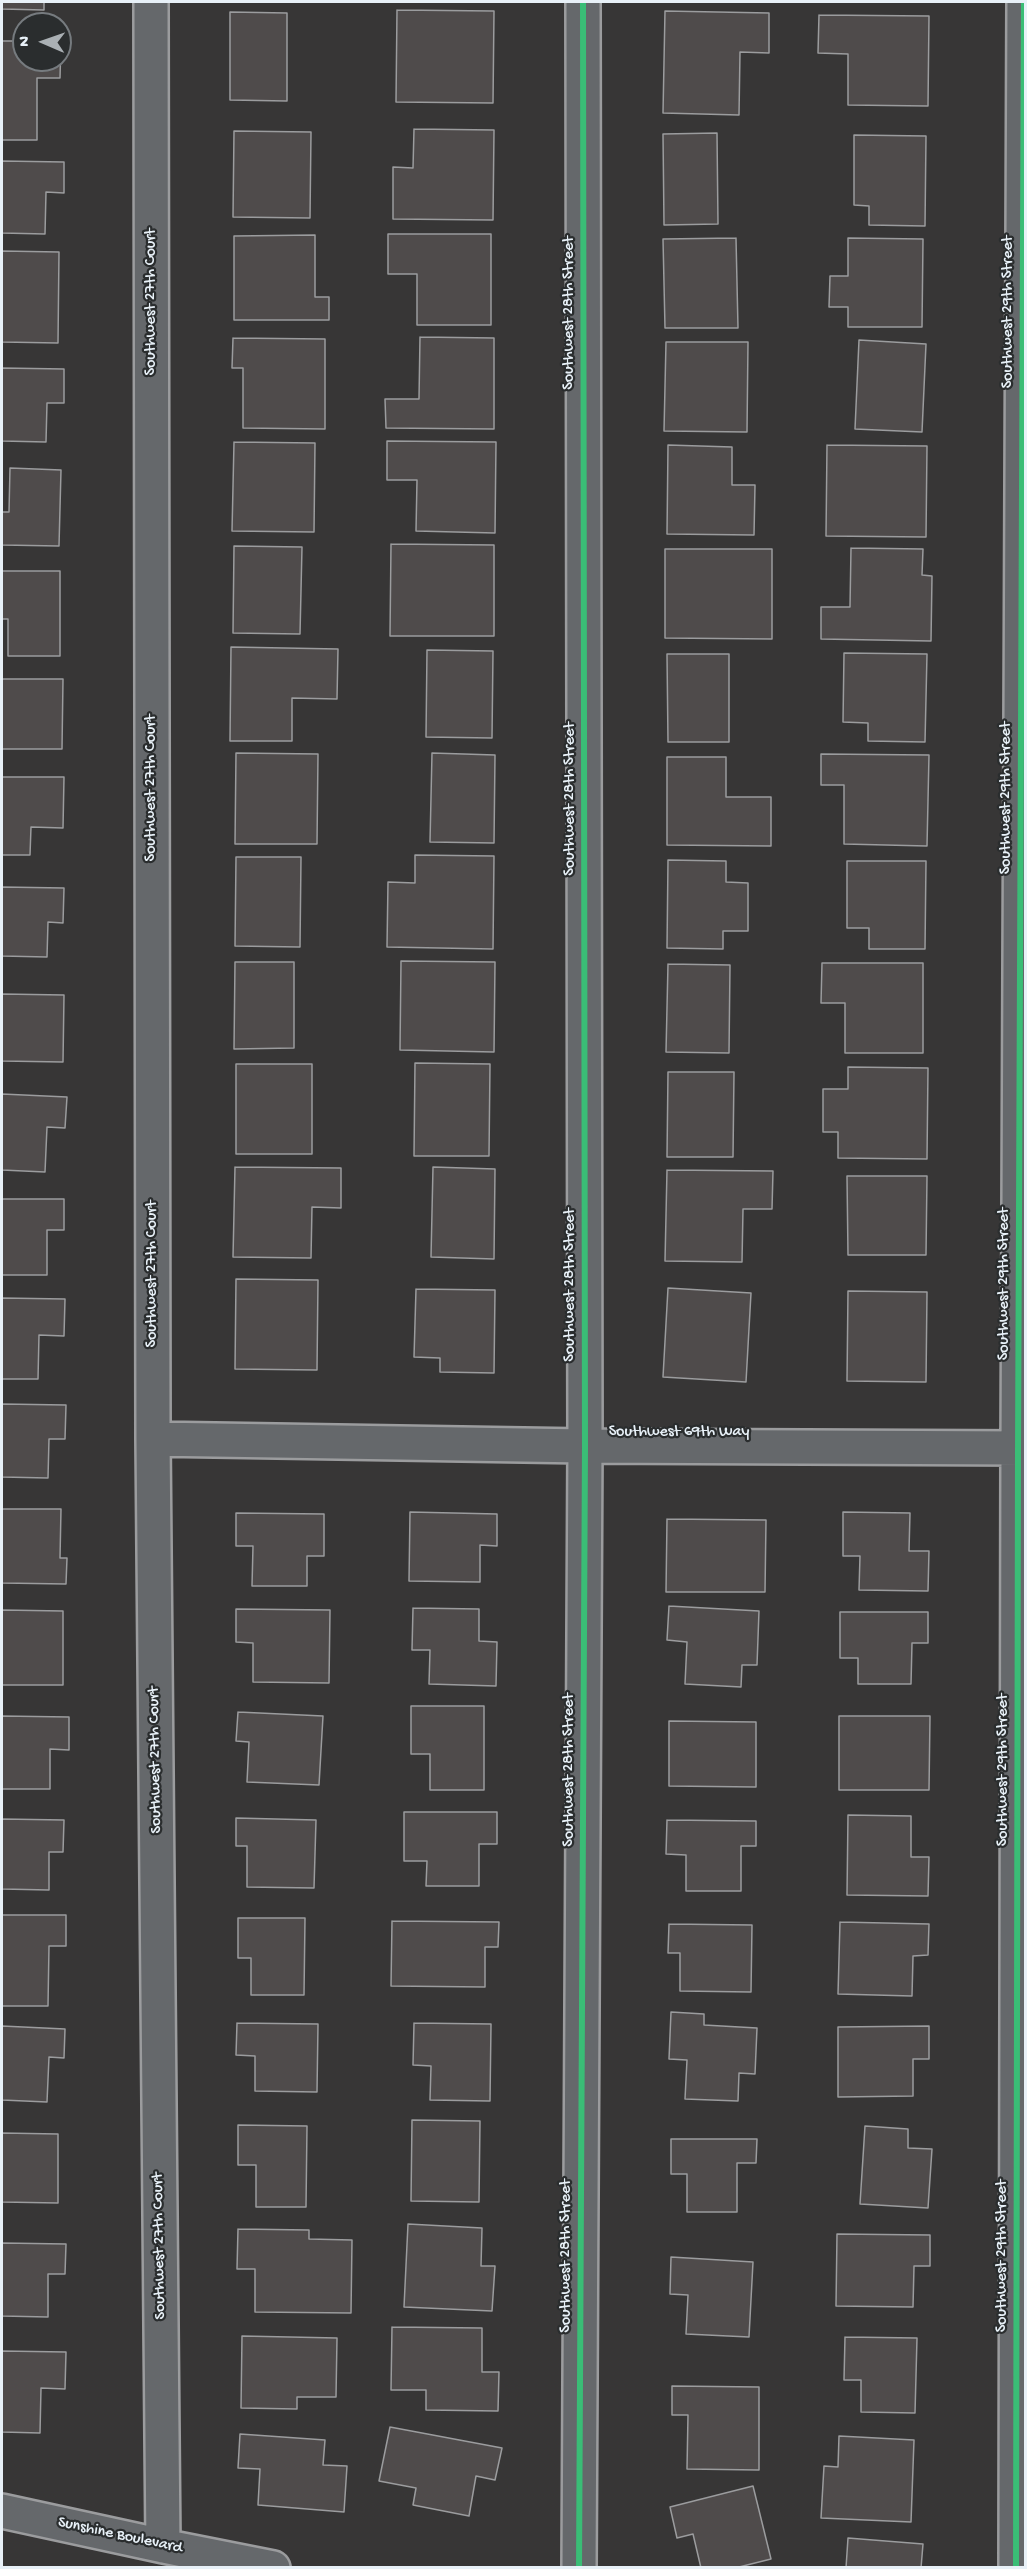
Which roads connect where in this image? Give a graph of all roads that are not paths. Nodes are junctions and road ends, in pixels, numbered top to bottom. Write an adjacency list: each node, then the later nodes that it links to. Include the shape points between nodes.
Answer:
1 (151, 2): 4 (street, Southwest 27th Court)
2 (583, 2): 5 (street, Southwest 28th Street)
3 (1024, 2): 6 (street, Southwest 29th Street)
4 (153, 1438): 5 (street, Southwest 69th Way); 8 (street, Southwest 27th Court)
5 (585, 1446): 6 (street, Southwest 69th Way); 10 (street, Southwest 28th Street)
6 (1022, 1448): 11 (street, Southwest 29th Street)
7 (2, 2511): 8 (street, Sunshine Boulevard)
8 (163, 2546): 9 (street, Sunshine Boulevard)
9 (273, 2568)
10 (579, 2568)
11 (1016, 2568)

